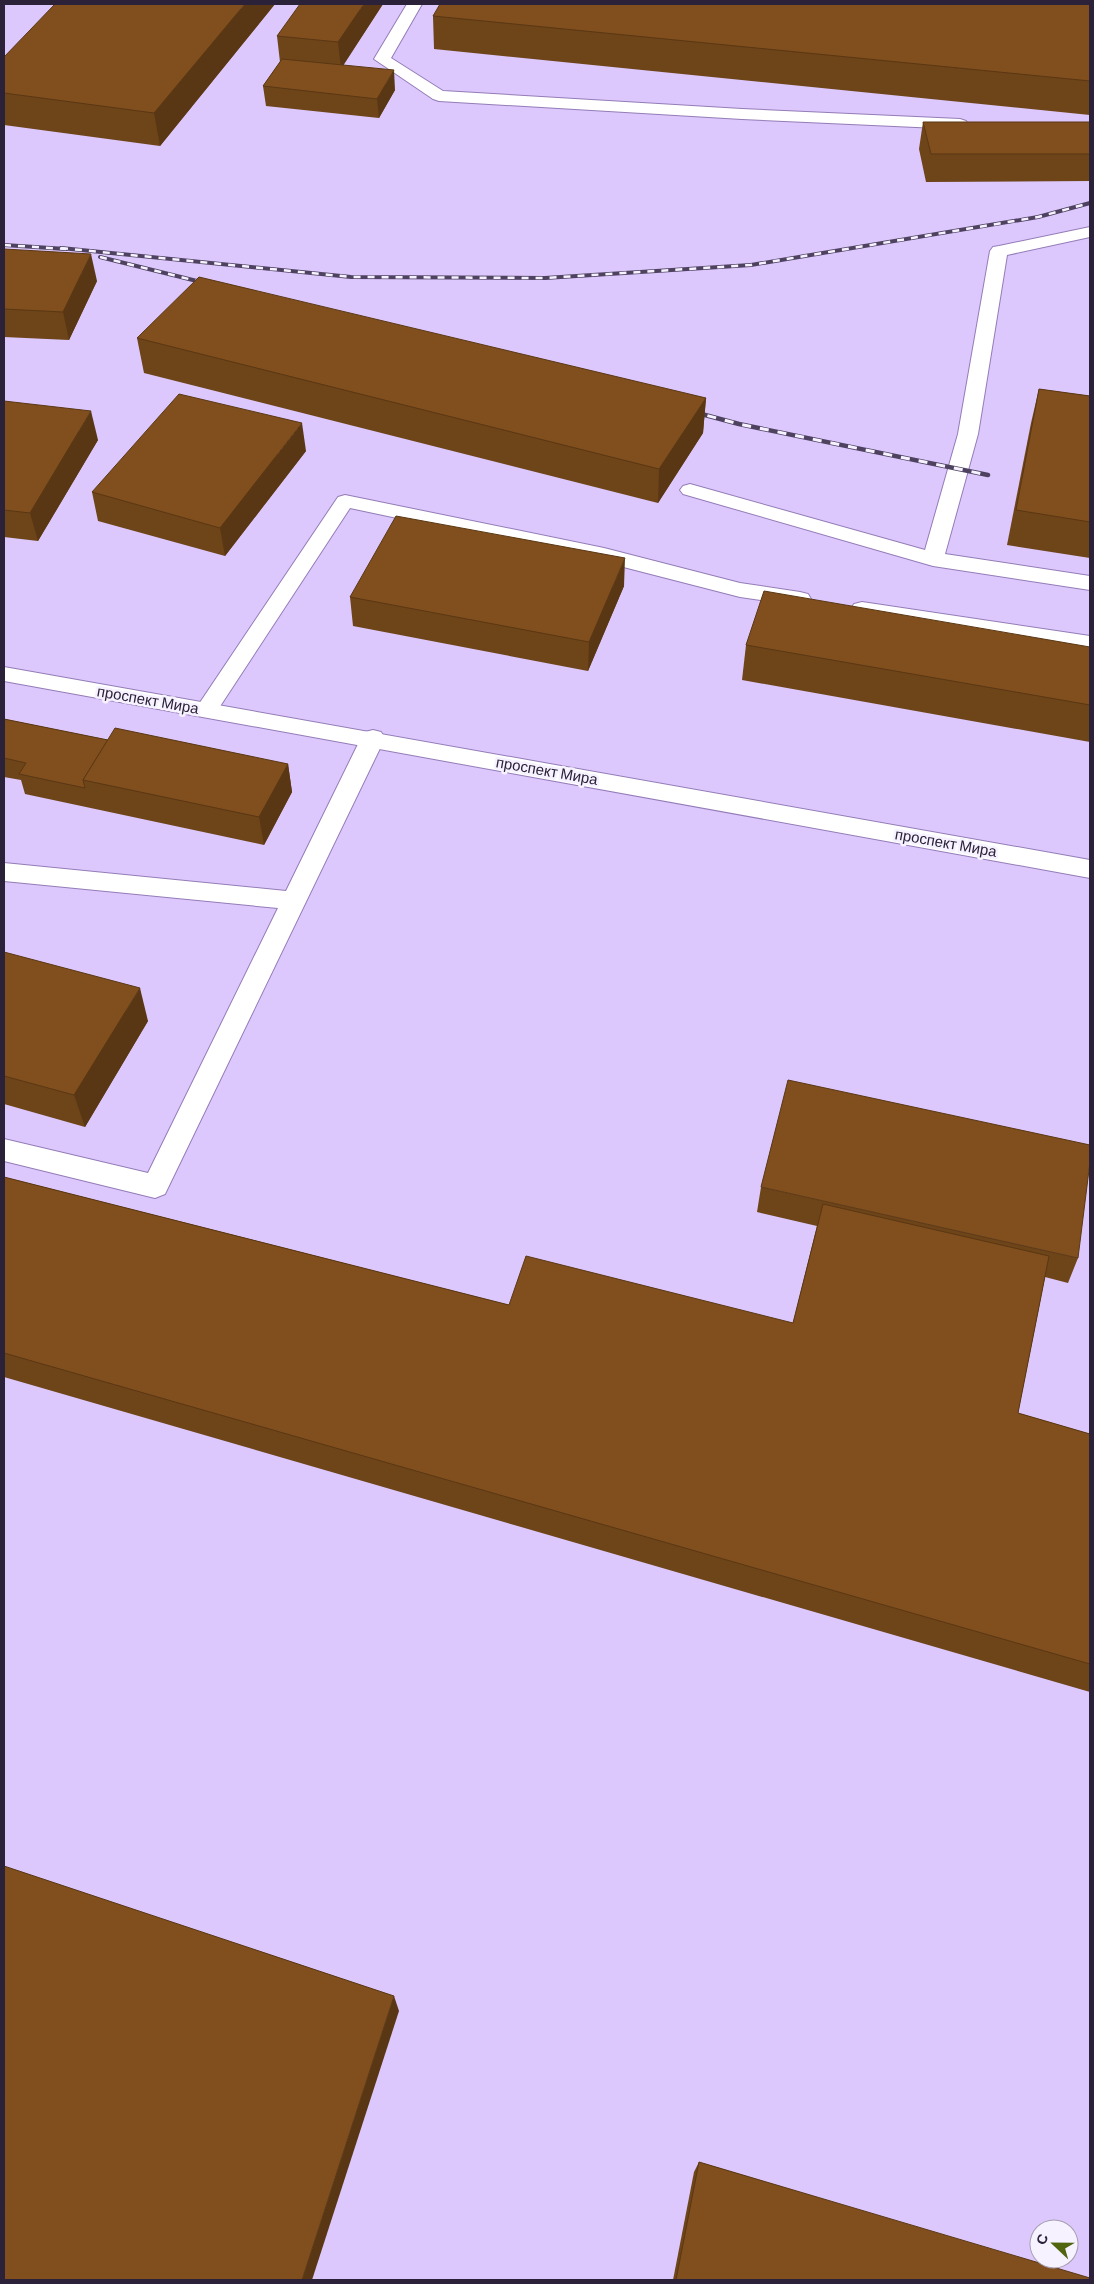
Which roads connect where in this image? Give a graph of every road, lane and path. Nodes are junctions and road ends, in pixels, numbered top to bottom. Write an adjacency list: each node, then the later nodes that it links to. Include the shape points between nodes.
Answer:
1 (414, 4): 2 (main road, via 382,59 439,96)
2 (981, 125)
3 (1090, 232): 5 (main road, via 999,251 968,434)
4 (690, 490): 5 (main road)
5 (933, 559): 6 (main road)
6 (1090, 582)
7 (818, 602): 11 (main road, via 740,590 604,555 345,501)
8 (847, 606): 9 (main road)
9 (1090, 643)
10 (4, 674): 11 (main road, проспект Мира)
11 (207, 709): 12 (main road, проспект Мира)
12 (373, 738): 13 (main road, проспект Мира); 15 (main road)
13 (1090, 869)
14 (4, 872): 15 (main road)
15 (294, 901): 16 (main road, via 155,1186)
16 (4, 1150)

